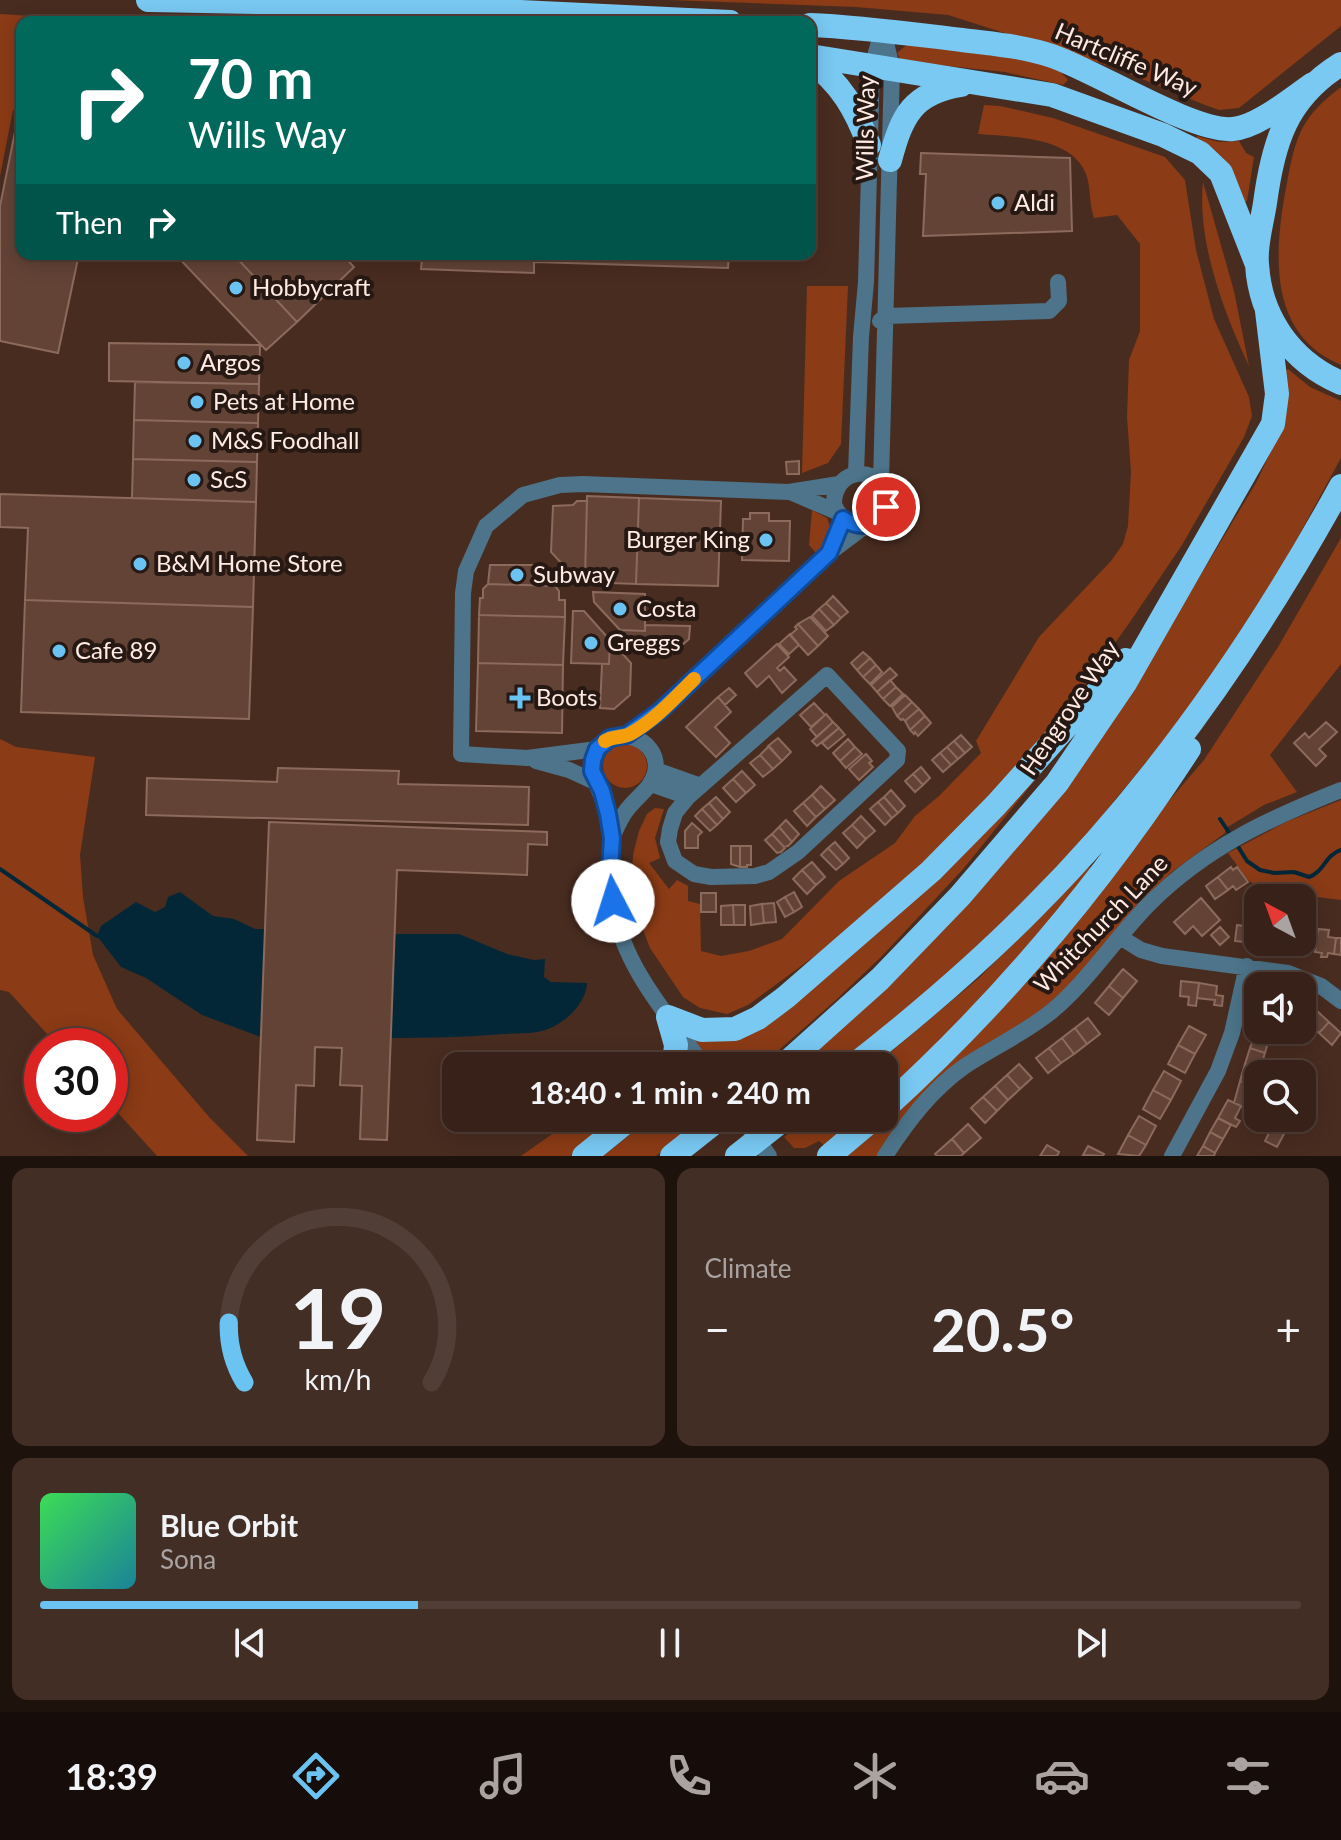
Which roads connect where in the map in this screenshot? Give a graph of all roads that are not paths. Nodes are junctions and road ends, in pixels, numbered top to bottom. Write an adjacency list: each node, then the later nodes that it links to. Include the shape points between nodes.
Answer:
1 (148, 0): 2 (highway)
2 (564, 16)
3 (816, 25): 4 (highway, Hartcliffe Way)
4 (883, 30): 8 (street, Wills Way); 10 (highway, Hartcliffe Way, via 1053,56 1180,115 1223,129 1242,127)
5 (816, 60): 8 (highway)
6 (816, 64): 11 (highway, via 848,98)
7 (1341, 64): 10 (highway, Hartcliffe Way)
8 (882, 67): 9 (highway); 11 (street, Wills Way); 12 (street, Wills Way)
9 (975, 83): 12 (highway, via 922,98 908,111); 13 (highway, via 1065,99 1200,153 1221,173)
10 (1313, 84): 13 (highway, via 1278,137)
11 (869, 145): 17 (street, Wills Way)
12 (890, 160): 16 (street, Wills Way)
13 (1256, 262): 15 (highway)
14 (1058, 282): 16 (street, via 1059,301 1049,311)
15 (1267, 311): 18 (highway, via 1300,357); 28 (highway, Hengrove Way, via 1277,394 1273,424)
16 (886, 316): 17 (street); 20 (street, Wills Way)
17 (861, 337): 19 (street, Wills Way)
18 (1341, 383)
19 (856, 473): 20 (street); 21 (street)
20 (881, 481): 25 (street, via 888,498 885,512)
21 (839, 484): 23 (street); 24 (street, via 834,498)
22 (1341, 486): 26 (highway)
23 (789, 492): 24 (street); 33 (street, via 560,485 523,495 499,513 479,538 466,571 461,754)
24 (840, 516): 25 (street); 27 (street)
25 (865, 526): 27 (street)
26 (1315, 533): 47 (highway, via 1226,672 1155,771 1090,847 968,970); 48 (highway, via 1289,591 1125,842 1048,941)
27 (829, 553): 29 (street)
28 (1155, 630): 43 (highway, via 931,871 786,997 735,1029 702,1030); 46 (highway, Hengrove Way, via 1057,783 960,896 880,979)
29 (660, 711): 30 (street); 31 (street)
30 (627, 735): 31 (street); 32 (street, via 610,738)
31 (646, 744): 34 (street)
32 (597, 749): 33 (street); 35 (street, via 592,771)
33 (527, 758): 35 (street, via 569,770)
34 (654, 777): 37 (street); 38 (street)
35 (598, 787): 38 (street, via 619,799); 39 (street)
36 (1341, 790): 40 (street, Whitchurch Lane, via 1228,841 1189,868)
37 (694, 792): 37 (street, via 675,813 670,829 675,861 694,874 755,876 780,867 798,852 900,753 827,675)
38 (638, 796): 39 (street)
39 (612, 838): 43 (street, via 610,870 619,929)
40 (1120, 937): 41 (street, via 1162,956); 59 (street, Whitchurch Lane, via 1053,1010 939,1088)
41 (1247, 966): 42 (street, via 1302,978); 60 (street, via 1218,1071)
42 (1341, 1001)
43 (668, 1017): 44 (highway); 45 (street)
44 (675, 1052)
45 (694, 1052)
46 (799, 1052)
47 (870, 1052)
48 (898, 1096)
49 (614, 1132): 54 (highway)
50 (702, 1132): 55 (highway)
51 (752, 1132): 57 (street)
52 (767, 1132): 56 (highway, bridge)
53 (857, 1132): 58 (highway)
54 (584, 1156)
55 (672, 1156)
56 (737, 1156)
57 (769, 1156)
58 (829, 1156)
59 (885, 1156)
60 (1172, 1156)

